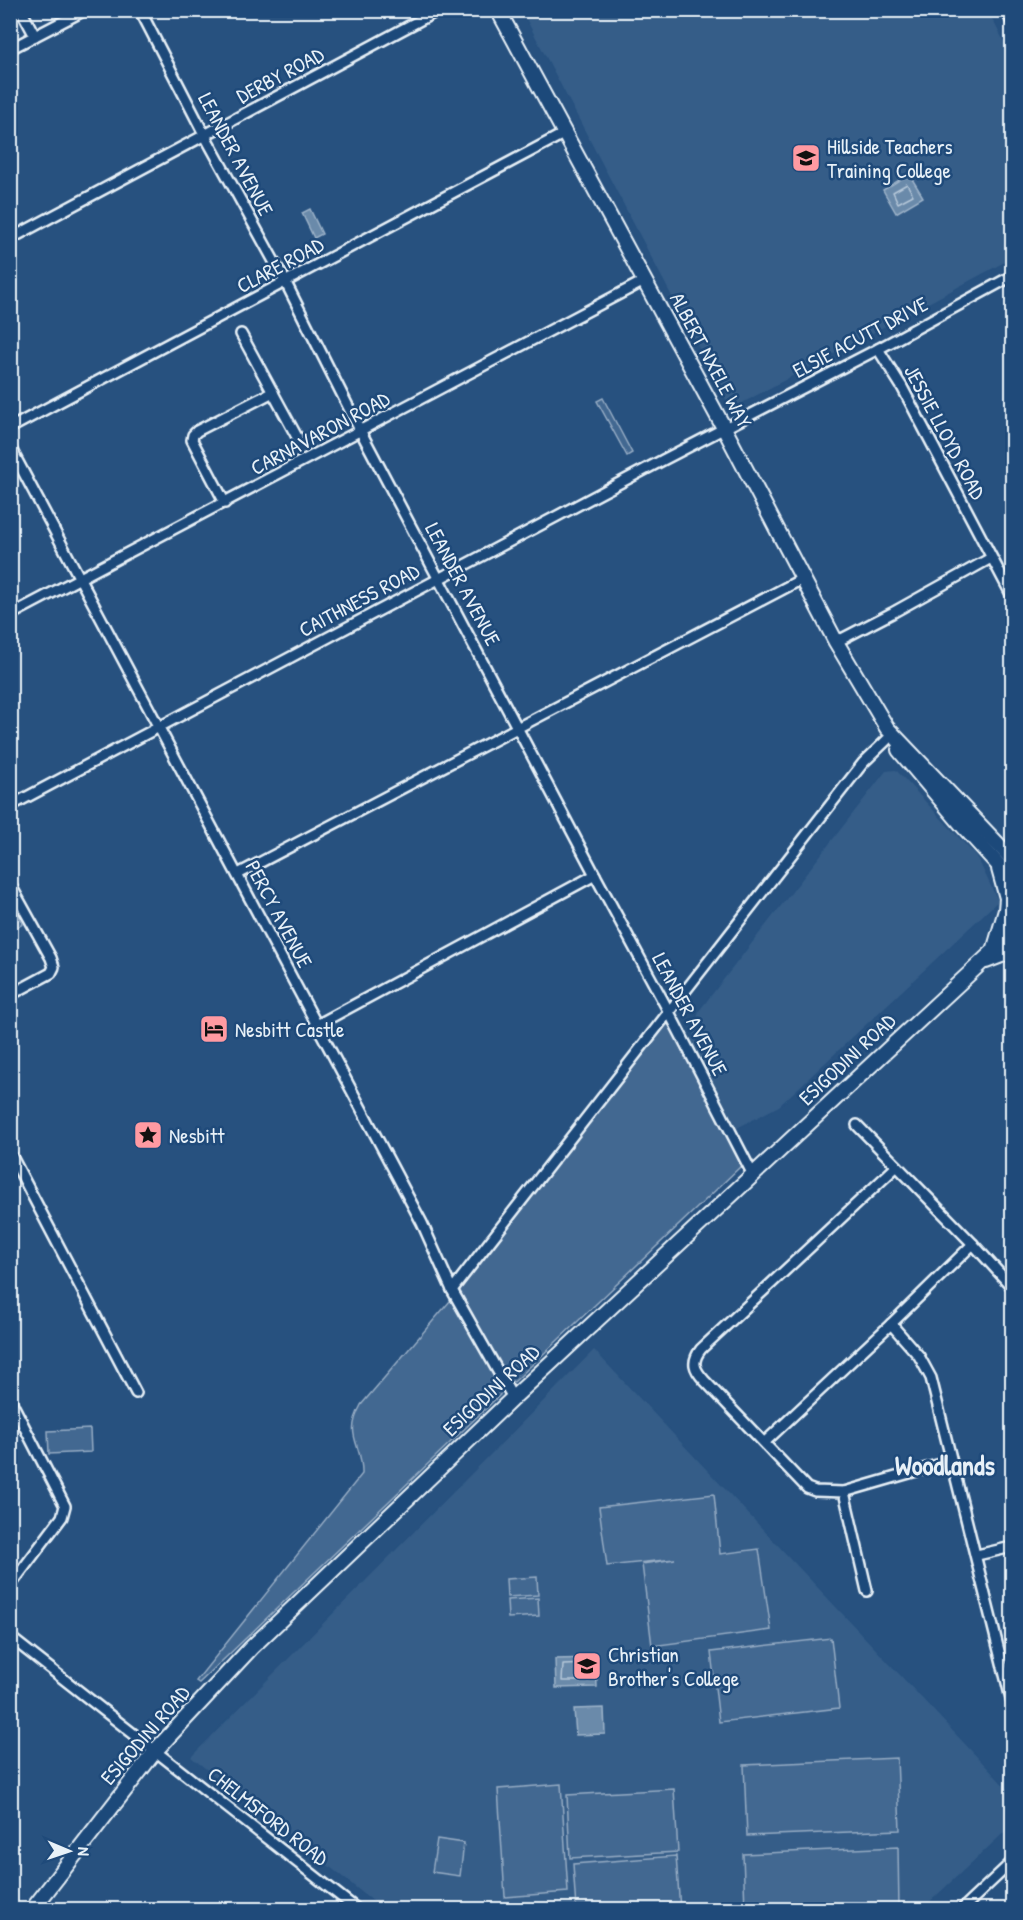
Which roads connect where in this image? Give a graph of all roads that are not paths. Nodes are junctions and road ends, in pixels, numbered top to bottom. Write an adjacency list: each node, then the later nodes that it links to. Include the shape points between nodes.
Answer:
1 (21, 10): 8 (street)
2 (85, 10): 8 (street)
3 (140, 10): 11 (street, LEANDER AVENUE)
4 (439, 10): 11 (street, DERBY ROAD)
5 (498, 10): 10 (main road, ALBERT NXELE WAY)
6 (1006, 10): 7 (street)
7 (1012, 22)
8 (35, 36): 9 (street)
9 (10, 49)
10 (565, 133): 14 (main road, ALBERT NXELE WAY); 15 (street, CLARE ROAD)
11 (204, 135): 12 (street, DERBY ROAD); 15 (street, LEANDER AVENUE)
12 (10, 239)
13 (1012, 276): 17 (street, ELSIE ACUTT DRIVE)
14 (644, 281): 20 (main road, ALBERT NXELE WAY); 21 (street, CARNAVARON ROAD)
15 (286, 283): 19 (street, CLARE ROAD); 21 (street, LEANDER AVENUE)
16 (241, 334): 18 (street)
17 (878, 349): 20 (street, ELSIE ACUTT DRIVE); 25 (street, JESSIE LLOYD ROAD, via 902,387)
18 (273, 392): 22 (street); 24 (street, via 193,435 192,440)
19 (10, 428)
20 (724, 428): 26 (street, CAITHNESS ROAD); 28 (main road, ALBERT NXELE WAY)
21 (361, 432): 24 (street, CARNAVARON ROAD); 26 (street, LEANDER AVENUE)
22 (297, 437)
23 (10, 447): 27 (street, PERCY AVENUE)
24 (225, 503): 27 (street, CARNAVARON ROAD)
25 (991, 558): 29 (street, JESSIE LLOYD ROAD); 31 (street)
26 (439, 578): 32 (street, CAITHNESS ROAD); 33 (street, LEANDER AVENUE)
27 (79, 579): 30 (street, CARNAVARON ROAD); 32 (street, PERCY AVENUE)
28 (802, 579): 31 (main road, ALBERT NXELE WAY); 33 (street)
29 (1012, 596)
30 (10, 615)
31 (836, 642): 34 (main road, ALBERT NXELE WAY)
32 (158, 727): 35 (street, CAITHNESS ROAD); 40 (street, PERCY AVENUE)
33 (519, 727): 40 (street); 41 (street, LEANDER AVENUE)
34 (890, 733): 36 (main road, ALBERT NXELE WAY); 39 (main road, ALBERT NXELE WAY, via 963,826); 49 (street)
35 (10, 806)
36 (993, 839): 37 (main road); 38 (main road, ALBERT NXELE WAY)
37 (1012, 848)
38 (1012, 859)
39 (996, 860): 42 (main road, ALBERT NXELE WAY); 45 (main road, via 1007,898)
40 (238, 874): 50 (street, PERCY AVENUE)
41 (595, 875): 49 (street, LEANDER AVENUE); 50 (street)
42 (1012, 880)
43 (10, 884): 48 (street, via 54,967 51,974)
44 (1012, 934): 45 (main road, ESIGODINI ROAD)
45 (994, 951): 47 (main road, ESIGODINI ROAD)
46 (1012, 951): 47 (main road)
47 (981, 963): 54 (main road, ESIGODINI ROAD)
48 (10, 995)
49 (669, 1012): 54 (street, LEANDER AVENUE); 57 (street)
50 (317, 1025): 57 (street, PERCY AVENUE, via 422,1223)
51 (857, 1125): 53 (street)
52 (10, 1153): 59 (street)
53 (897, 1166): 55 (street); 62 (street, via 696,1356 696,1371)
54 (753, 1175): 60 (main road, ESIGODINI ROAD)
55 (973, 1244): 56 (street); 58 (street)
56 (1012, 1287)
57 (452, 1290): 60 (street, PERCY AVENUE)
58 (891, 1324): 62 (street); 63 (street, via 927,1366)
59 (136, 1393)
60 (513, 1398): 71 (main road, ESIGODINI ROAD, via 251,1648)
61 (10, 1399): 67 (street, via 65,1506 62,1517)
62 (765, 1442): 64 (street, via 807,1488)
63 (951, 1461): 64 (street); 66 (street)
64 (844, 1492): 68 (street)
65 (1012, 1547): 66 (street)
66 (977, 1555): 70 (street)
67 (10, 1586)
68 (867, 1591)
69 (10, 1637): 71 (street, CHELMSFORD ROAD)
70 (1012, 1703)
71 (156, 1750): 73 (street, CHELMSFORD ROAD); 74 (main road, ESIGODINI ROAD)
72 (1012, 1862): 75 (street)
73 (351, 1907)
74 (32, 1910)
75 (961, 1910)

